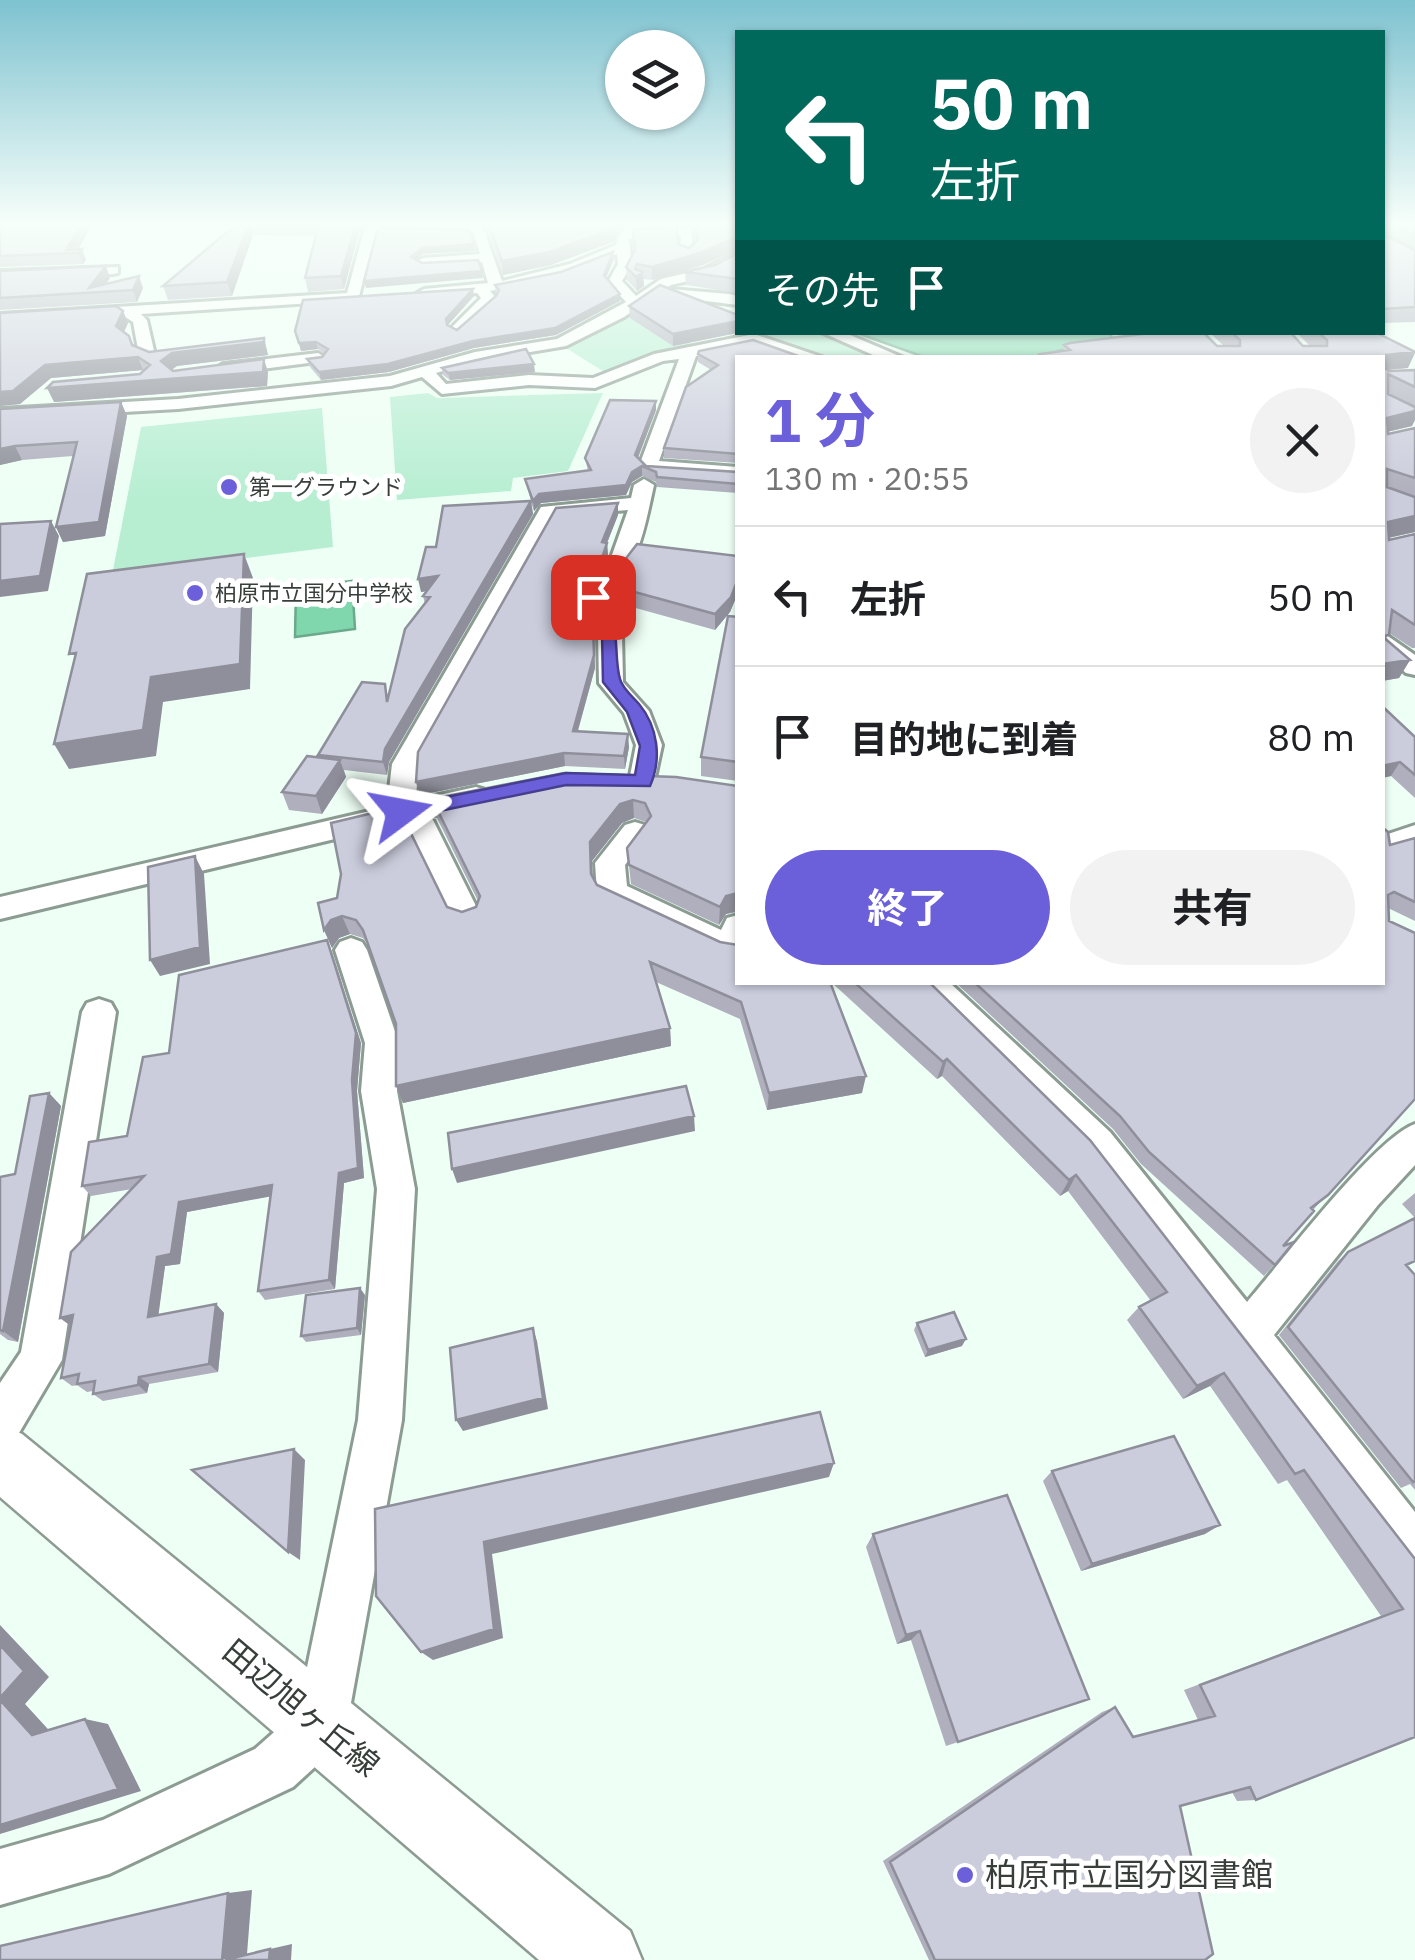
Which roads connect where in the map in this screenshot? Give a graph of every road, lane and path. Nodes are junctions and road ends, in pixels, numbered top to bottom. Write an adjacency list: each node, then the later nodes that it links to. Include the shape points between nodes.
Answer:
1 (59, 314): 5 (street)
2 (131, 314): 10 (street, via 140,320)
3 (473, 314): 7 (street)
4 (616, 314): 16 (street, via 561,343)
5 (22, 317): 6 (street)
6 (0, 318)
7 (458, 329)
8 (836, 335): 12 (street)
9 (688, 352): 11 (street, via 754,339); 16 (street, via 595,383 529,380 442,389); 21 (street)
10 (147, 355)
11 (807, 355)
12 (888, 355)
13 (318, 358): 14 (street)
14 (243, 367): 15 (street); 18 (street, via 286,387)
15 (210, 371)
16 (426, 371): 18 (street)
17 (51, 386): 19 (street)
18 (360, 387): 19 (street)
19 (25, 413): 20 (street)
20 (0, 414)
21 (648, 466): 22 (street); 23 (street)
22 (735, 474)
23 (640, 503): 26 (street, via 626,556 584,599 610,634 611,682 636,711 650,746 634,781); 28 (street, via 548,511 405,764)
24 (1385, 643): 25 (street)
25 (1415, 668)
26 (677, 782)
27 (497, 792): 28 (street)
28 (408, 810): 32 (street); 33 (street)
29 (635, 832): 34 (street, via 610,864 612,892 732,949)
30 (1415, 836): 31 (street)
31 (1385, 845)
32 (0, 908)
33 (466, 916)
34 (735, 938)
35 (351, 950): 43 (street, via 382,1043 379,1091 396,1189 380,1420)
36 (930, 985): 39 (street, via 1098,1143)
37 (99, 1012): 40 (street, via 41,1360)
38 (1415, 1140): 39 (street)
39 (1247, 1335): 42 (street)
40 (0, 1422)
41 (0, 1456): 43 (street, 田辺旭ヶ丘線)
42 (1415, 1550)
43 (321, 1725): 44 (street, via 274,1768 110,1846); 45 (street, 田辺旭ヶ丘線)
44 (0, 1878)
45 (600, 1960)

